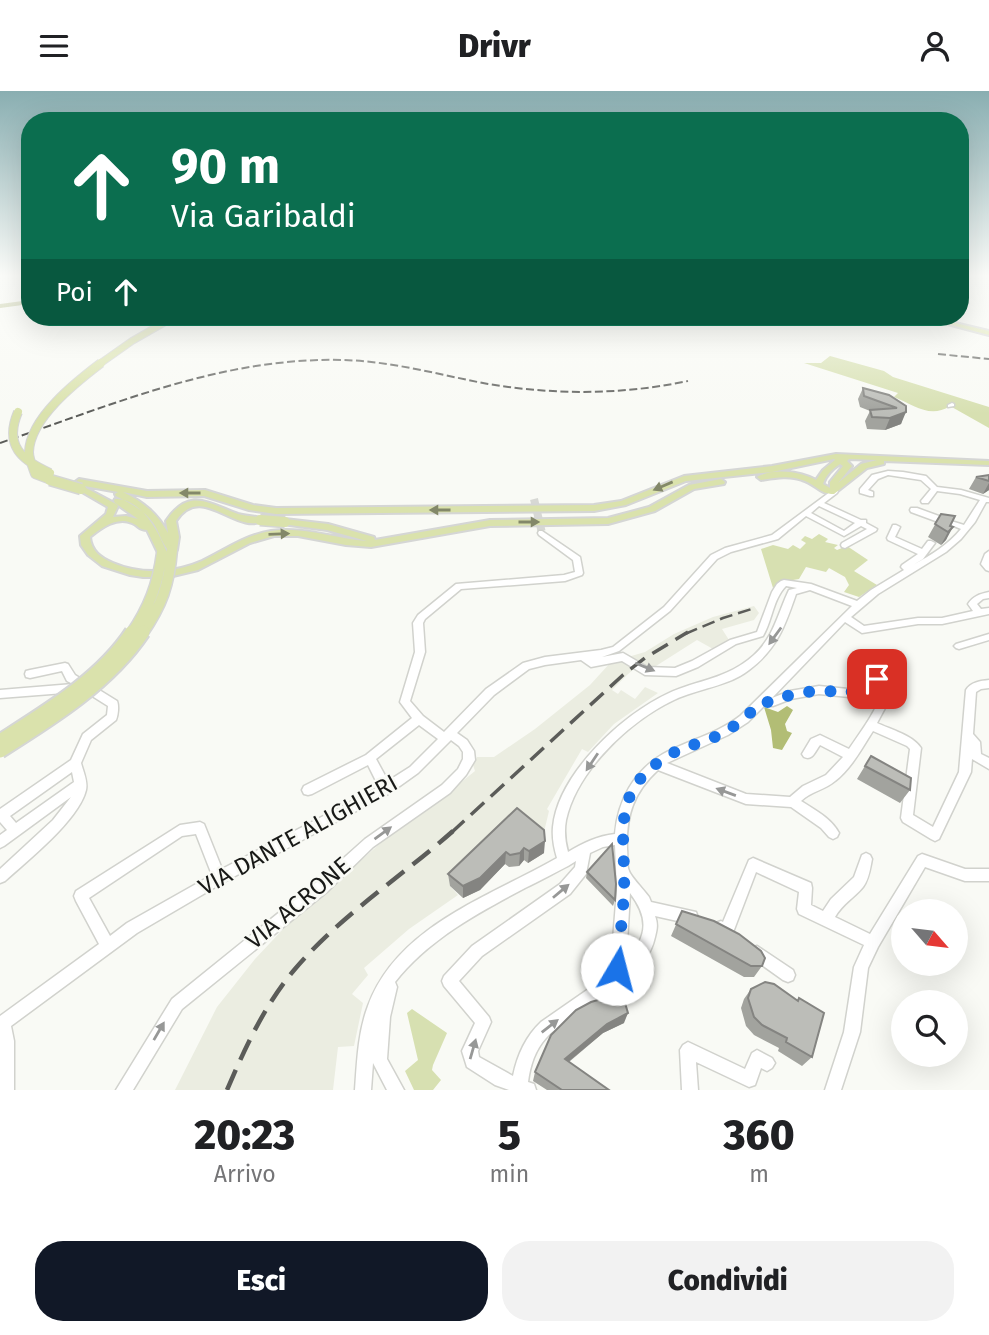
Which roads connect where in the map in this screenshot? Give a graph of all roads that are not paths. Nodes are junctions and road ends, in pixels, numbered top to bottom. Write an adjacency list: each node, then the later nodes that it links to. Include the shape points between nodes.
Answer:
1 (154, 326): 5 (main road, bridge)
2 (161, 326): 6 (main road, bridge)
3 (961, 326): 4 (main road)
4 (989, 333)
5 (108, 347)
6 (94, 357)
7 (5, 424): 11 (main road, bridge, via 22,402 11,430 20,454)
8 (10, 457): 11 (main road, bridge, via 35,474)
9 (838, 458): 10 (main road, via 859,455); 13 (main road, via 821,477); 13 (main road, via 848,466); 18 (main road, one-way to 18, via 684,479 623,503 594,508)
10 (989, 465): 13 (main road, VIA DANTE ALIGHIERI, via 876,462)
11 (80, 485): 18 (main road, one-way to 11, via 261,510 205,493 147,494); 25 (main road, via 113,506 110,515); 30 (main road, via 135,510)
12 (935, 489): 14 (street, via 923,478 888,473 874,477 863,491); 15 (street); 16 (street)
13 (824, 492): 19 (street, VIA DANTE ALIGHIERI); 20 (street); 27 (main road, one-way to 13, via 491,523 608,521 638,514 692,487 713,482 795,474)
14 (870, 494)
15 (986, 500): 24 (street)
16 (925, 501)
17 (914, 510): 24 (street)
18 (303, 512): 33 (main road, via 263,525)
19 (806, 513): 23 (street); 43 (street, VIA DANTE ALIGHIERI, via 775,537 718,554 630,641 608,652)
20 (850, 516): 21 (street); 23 (street)
21 (863, 522): 23 (street, via 844,534); 29 (street, via 873,529)
22 (896, 527): 31 (street, via 891,538)
23 (832, 528)
24 (965, 528): 35 (street, via 949,549)
25 (90, 530): 30 (main road, via 113,519 135,520); 33 (main road, via 84,540 93,555 126,571 179,572)
26 (542, 533): 49 (street, via 577,559 579,573 459,586 421,617 420,652 405,702)
27 (397, 540): 30 (main road, bridge, via 235,516 211,503 186,506 171,521 174,537); 33 (main road, one-way to 27, via 272,533 351,544)
28 (931, 543): 31 (street)
29 (845, 545)
30 (167, 551): 53 (main road, bridge, via 153,600 123,644 69,693); 54 (main road, bridge, via 173,562 169,587 155,616 132,646 86,690)
31 (923, 554): 35 (street, via 905,567)
32 (989, 554): 34 (street, via 985,564)
33 (216, 557)
34 (989, 568)
35 (911, 571): 38 (street)
36 (811, 587): 38 (street); 43 (street, one-way to 36, via 590,663 622,657 651,672 683,670 733,642 760,634 780,584); 70 (street, one-way to 70, via 793,591 779,634 746,668 659,702 600,750 564,806 558,839)
37 (989, 595): 39 (street, via 972,604)
38 (858, 605): 40 (street)
39 (985, 613): 40 (street, via 862,630)
40 (846, 618): 48 (street)
41 (989, 637): 42 (street)
42 (959, 646)
43 (582, 656): 52 (street, VIA DANTE ALIGHIERI, via 526,666 490,692)
44 (30, 674): 46 (street, via 65,667 71,678)
45 (989, 684): 51 (street, via 971,691)
46 (86, 687): 47 (street); 58 (street, via 115,710 87,737)
47 (0, 694)
48 (762, 702): 50 (street, via 819,690 849,693 876,679 890,689); 59 (street, via 723,733)
49 (419, 719): 52 (street); 57 (street)
50 (870, 725): 51 (street, via 916,748 907,818 935,835 965,772); 56 (street)
51 (967, 735): 60 (street, via 975,742 976,757)
52 (448, 737): 62 (street, VIA DANTE ALIGHIERI); 89 (street, VIA ACRONE, one-way to 52, via 177,1004 369,843 446,789 462,772 468,751 463,743)
53 (0, 741)
54 (0, 751)
55 (808, 754): 56 (street, via 820,740)
56 (850, 755): 64 (street, via 837,773 803,790)
57 (370, 758): 62 (street); 63 (street)
58 (75, 763): 61 (street); 65 (street)
59 (656, 764): 64 (street, one-way to 59, via 747,799); 67 (street, via 630,796)
60 (989, 764)
61 (80, 784): 66 (street); 74 (street, via 77,797 55,824)
62 (386, 789): 75 (street, VIA DANTE ALIGHIERI)
63 (308, 790)
64 (793, 802): 68 (street)
65 (1, 815): 66 (street)
66 (15, 831): 69 (street)
67 (622, 833): 70 (street); 72 (street)
68 (834, 833)
69 (0, 842)
70 (574, 855): 83 (street, via 438,933 402,961); 87 (street, one-way to 70, via 472,1062 470,1051 484,1022 449,981 477,951 565,889 581,870)
71 (866, 859): 77 (street, via 860,880 839,899)
72 (624, 875): 76 (street); 81 (street, via 617,969)
73 (989, 875): 79 (street, via 965,875 922,860)
74 (0, 877)
75 (219, 878): 80 (street, VIA DANTE ALIGHIERI); 80 (street, via 200,828 180,831 81,896)
76 (649, 908): 78 (street, via 682,913); 81 (street, via 651,933 639,959)
77 (827, 921): 78 (street, via 804,909 806,888 753,863); 79 (street)
78 (727, 930): 82 (street)
79 (873, 942): 92 (street, via 862,967 852,1032)
80 (107, 946): 84 (street, VIA DANTE ALIGHIERI)
81 (621, 975): 87 (street, one-way to 81, via 524,1066 545,1028)
82 (788, 975)
83 (386, 982): 90 (street, via 368,1019); 91 (street, via 390,987 379,1060)
84 (1, 1024): 88 (street, via 6,1041)
85 (767, 1063): 86 (street, via 757,1058 749,1080 688,1050)
86 (691, 1086)
87 (522, 1088)
88 (6, 1090)
89 (124, 1090)
90 (363, 1090)
91 (396, 1090)
92 (833, 1090)

